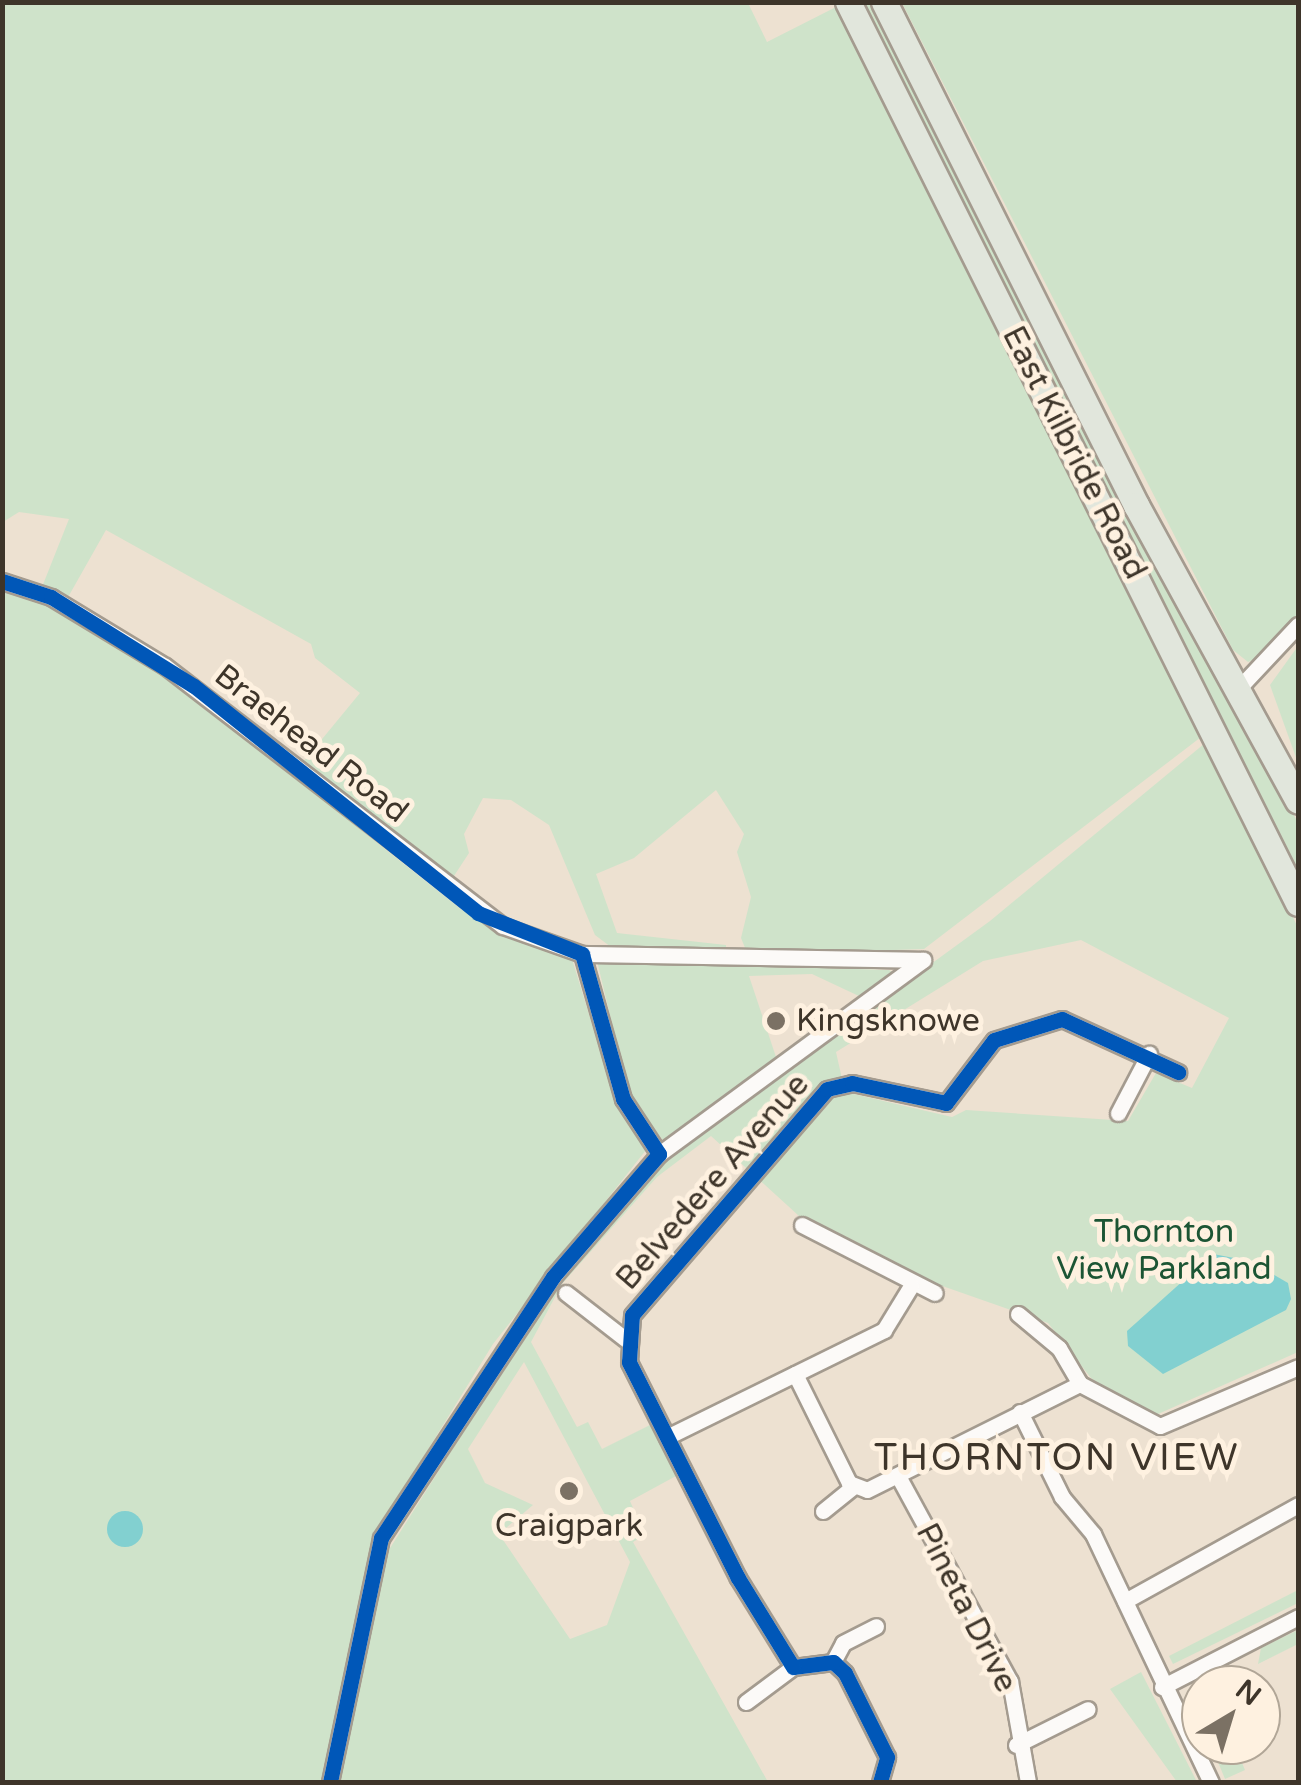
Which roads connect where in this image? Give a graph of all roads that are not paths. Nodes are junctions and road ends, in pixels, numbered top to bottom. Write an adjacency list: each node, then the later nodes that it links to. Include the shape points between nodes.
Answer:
1 (848, 2): 7 (main road, East Kilbride Road)
2 (884, 2): 5 (main road, East Kilbride Road)
3 (2, 582): 8 (street, Braehead Road, via 51,597 194,686 478,913)
4 (1298, 625): 5 (street)
5 (1236, 690): 6 (main road, East Kilbride Road)
6 (1298, 801)
7 (1298, 903)
8 (582, 954): 12 (street, via 623,1099); 12 (street, via 923,960)
9 (1150, 1054): 10 (street, Belvedere Avenue); 11 (street); 18 (street, Belvedere Avenue, via 1082,1022 1041,1021 980,1051 946,1103 852,1082 826,1089 647,1294)
10 (1178, 1072)
11 (1118, 1113)
12 (659, 1154): 37 (street, via 553,1277 380,1538)
13 (802, 1225): 14 (street)
14 (911, 1286): 16 (street); 20 (street, via 884,1330)
15 (566, 1293): 18 (street, Belvedere Avenue)
16 (935, 1294)
17 (1018, 1314): 21 (street, via 1059,1348)
18 (625, 1339): 23 (street, Belvedere Avenue)
19 (1298, 1367): 21 (street, via 1160,1426)
20 (795, 1374): 23 (street); 25 (street)
21 (1080, 1384): 22 (street)
22 (1020, 1412): 24 (street); 28 (street)
23 (667, 1437): 32 (street, Belvedere Avenue)
24 (898, 1476): 25 (street); 36 (street, Pineta Drive, via 1010,1678)
25 (852, 1487): 27 (street)
26 (1298, 1505): 28 (street)
27 (823, 1511)
28 (1125, 1601): 33 (street)
29 (1298, 1617): 33 (street)
30 (876, 1626): 31 (street, via 843,1643)
31 (833, 1662): 32 (street); 38 (street, via 887,1756)
32 (794, 1667): 34 (street)
33 (1162, 1686): 40 (street)
34 (746, 1702)
35 (1088, 1709): 36 (street)
36 (1016, 1745): 39 (street, Pineta Drive)
37 (330, 1782)
38 (880, 1782)
39 (1028, 1782)
40 (1211, 1782)

